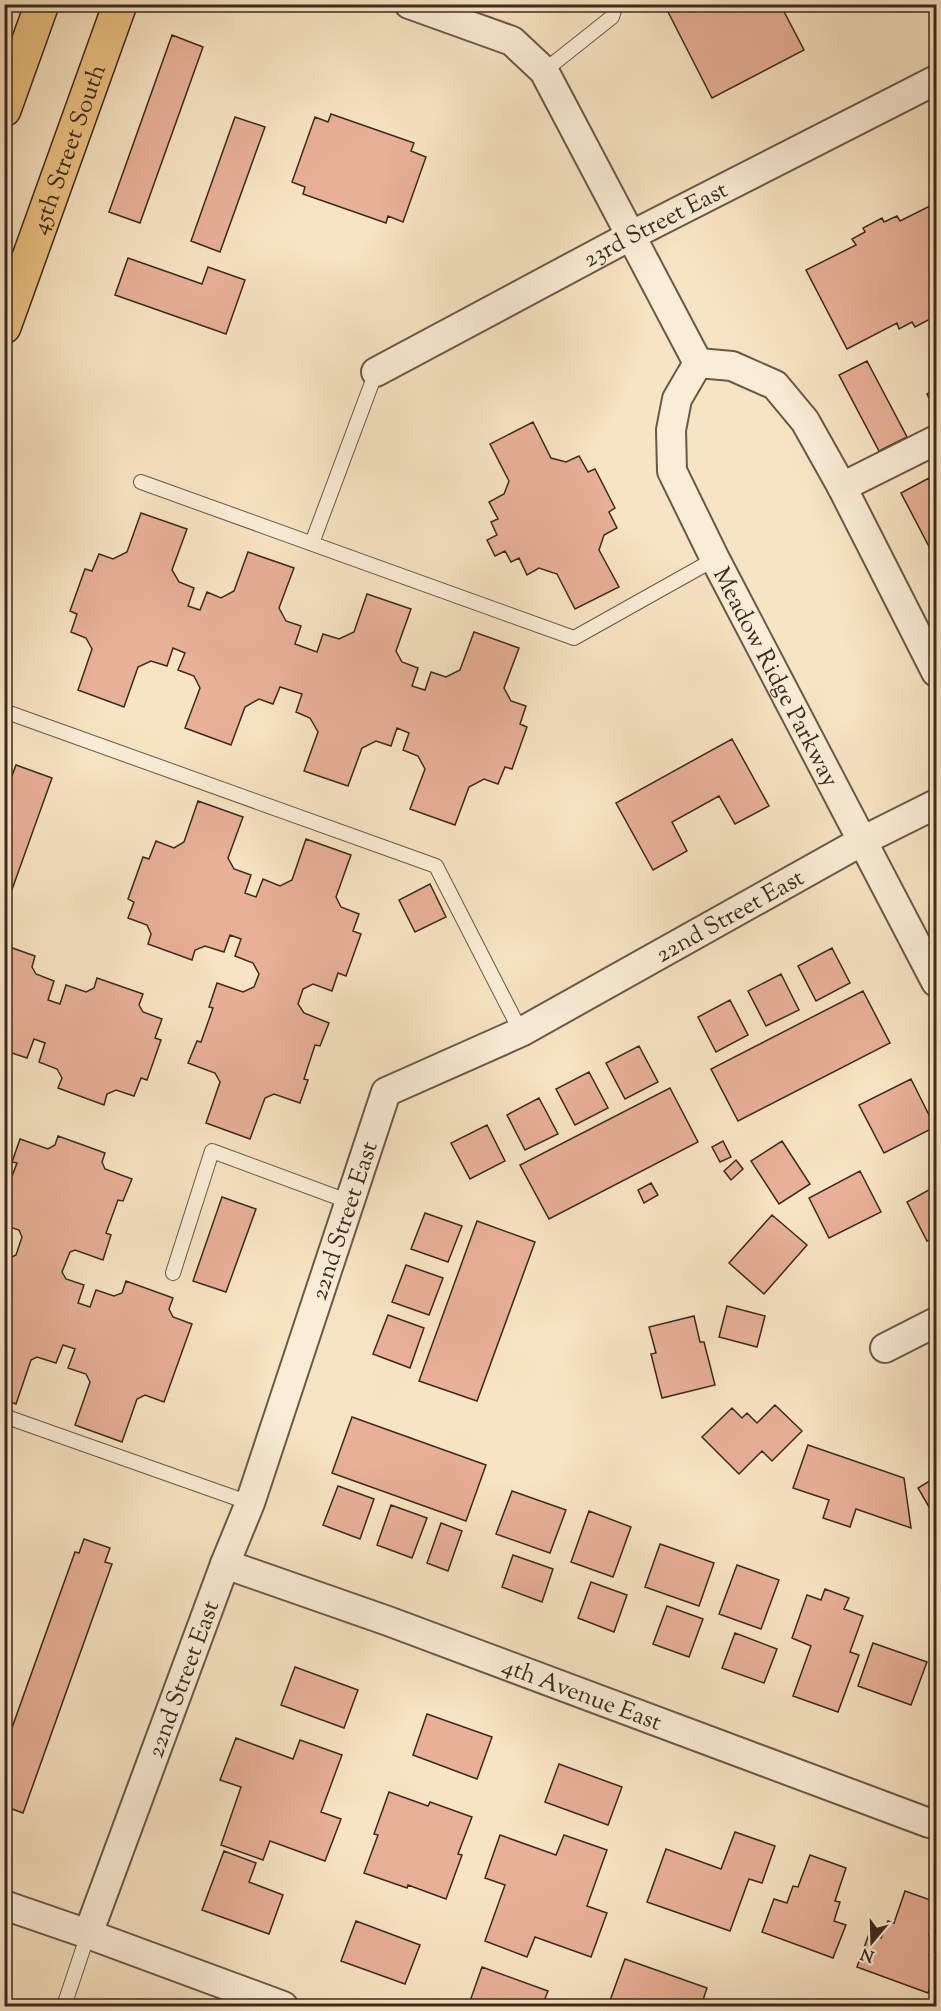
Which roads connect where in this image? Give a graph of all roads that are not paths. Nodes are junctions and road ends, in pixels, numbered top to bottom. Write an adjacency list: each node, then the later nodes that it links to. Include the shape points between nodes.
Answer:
1 (42, 4): 7 (main road)
2 (120, 4): 9 (main road, 45th Street South, via 19,273)
3 (616, 4): 5 (lane, via 612,17)
4 (413, 5): 5 (street, via 512,41)
5 (544, 70): 8 (street)
6 (936, 80): 8 (street, 23rd Street East)
7 (4, 110)
8 (632, 235): 10 (street); 11 (street, 23rd Street East)
9 (4, 327)
10 (698, 363): 14 (street, via 732,366 775,385 805,421); 16 (street, Meadow Ridge Parkway, via 677,399 671,430 672,471)
11 (376, 372): 15 (lane)
12 (936, 440): 14 (street)
13 (141, 482): 15 (lane)
14 (842, 487): 17 (street)
15 (312, 543): 16 (lane, via 574,638)
16 (715, 559): 20 (street, Meadow Ridge Parkway)
17 (936, 672)
18 (4, 711): 22 (lane, via 436,866)
19 (936, 804): 20 (street, 22nd Street East)
20 (864, 840): 21 (street, Meadow Ridge Parkway); 22 (street, 22nd Street East)
21 (936, 982)
22 (521, 1032): 23 (street, 22nd Street East, via 386,1092)
23 (350, 1202): 24 (lane, via 212,1151); 28 (street, 22nd Street East)
24 (173, 1273)
25 (936, 1322): 26 (street)
26 (885, 1348)
27 (4, 1416): 28 (lane)
28 (250, 1503): 29 (street, 22nd Street East)
29 (225, 1564): 30 (street, 4th Avenue East, via 929,1823); 32 (street, 22nd Street East)
30 (936, 1820)
31 (4, 1905): 32 (street)
32 (88, 1934): 33 (lane); 34 (street)
33 (64, 2007)
34 (283, 2007)

